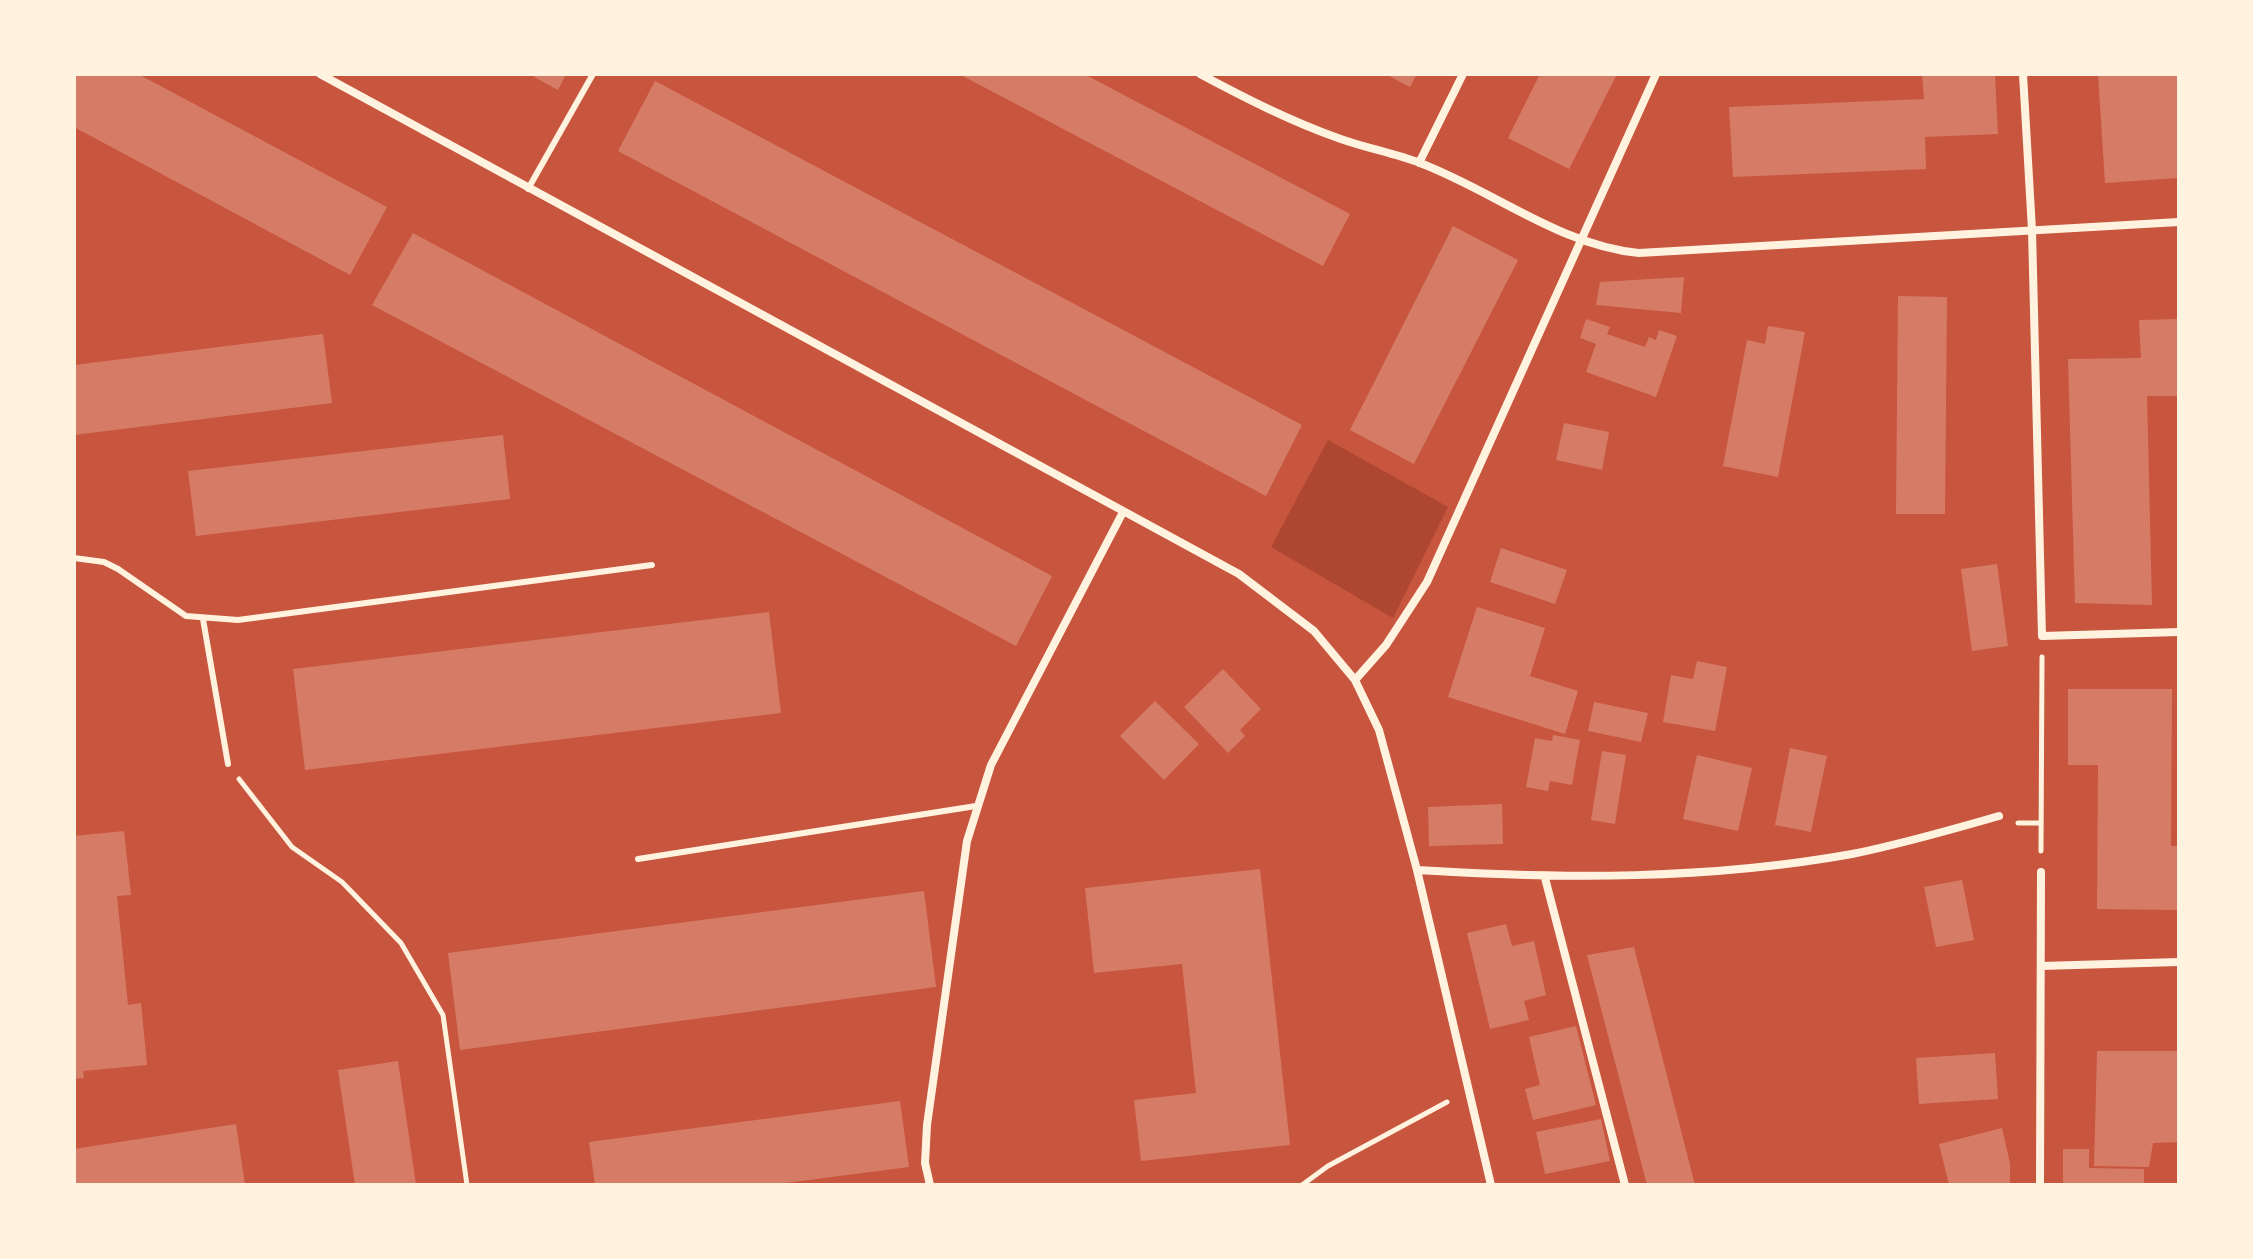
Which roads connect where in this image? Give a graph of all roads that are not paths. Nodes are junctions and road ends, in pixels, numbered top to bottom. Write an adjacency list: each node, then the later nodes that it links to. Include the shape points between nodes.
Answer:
1 (320, 74): 8 (street)
2 (593, 74): 8 (lane)
3 (1200, 74): 7 (street, via 1338,138)
4 (1463, 74): 7 (street)
5 (1656, 74): 11 (street)
6 (2023, 74): 10 (street)
7 (1419, 163): 11 (street)
8 (528, 189): 12 (street)
9 (2179, 222): 10 (street)
10 (2032, 230): 11 (street, via 1639,253); 16 (street, via 2042,636)
11 (1581, 240): 17 (street, via 1427,582 1386,645)
12 (1123, 512): 17 (street, via 1239,574 1281,603 1314,631); 19 (street, via 991,765)
13 (74, 558): 15 (lane, via 104,562 178,611)
14 (652, 565): 15 (lane, via 238,620)
15 (203, 619): 18 (lane)
16 (2179, 632)
17 (1355, 680): 22 (street, via 1379,730)
18 (228, 764)
19 (976, 806): 21 (lane); 27 (street, via 927,1125)
20 (1999, 816): 24 (street, via 1917,839 1794,863)
21 (638, 859)
22 (1417, 870): 24 (street); 28 (street)
23 (2041, 872): 26 (street)
24 (1545, 878): 29 (street)
25 (2179, 962): 26 (street)
26 (2041, 966): 30 (street)
27 (930, 1185)
28 (1491, 1185)
29 (1625, 1185)
30 (2040, 1185)

